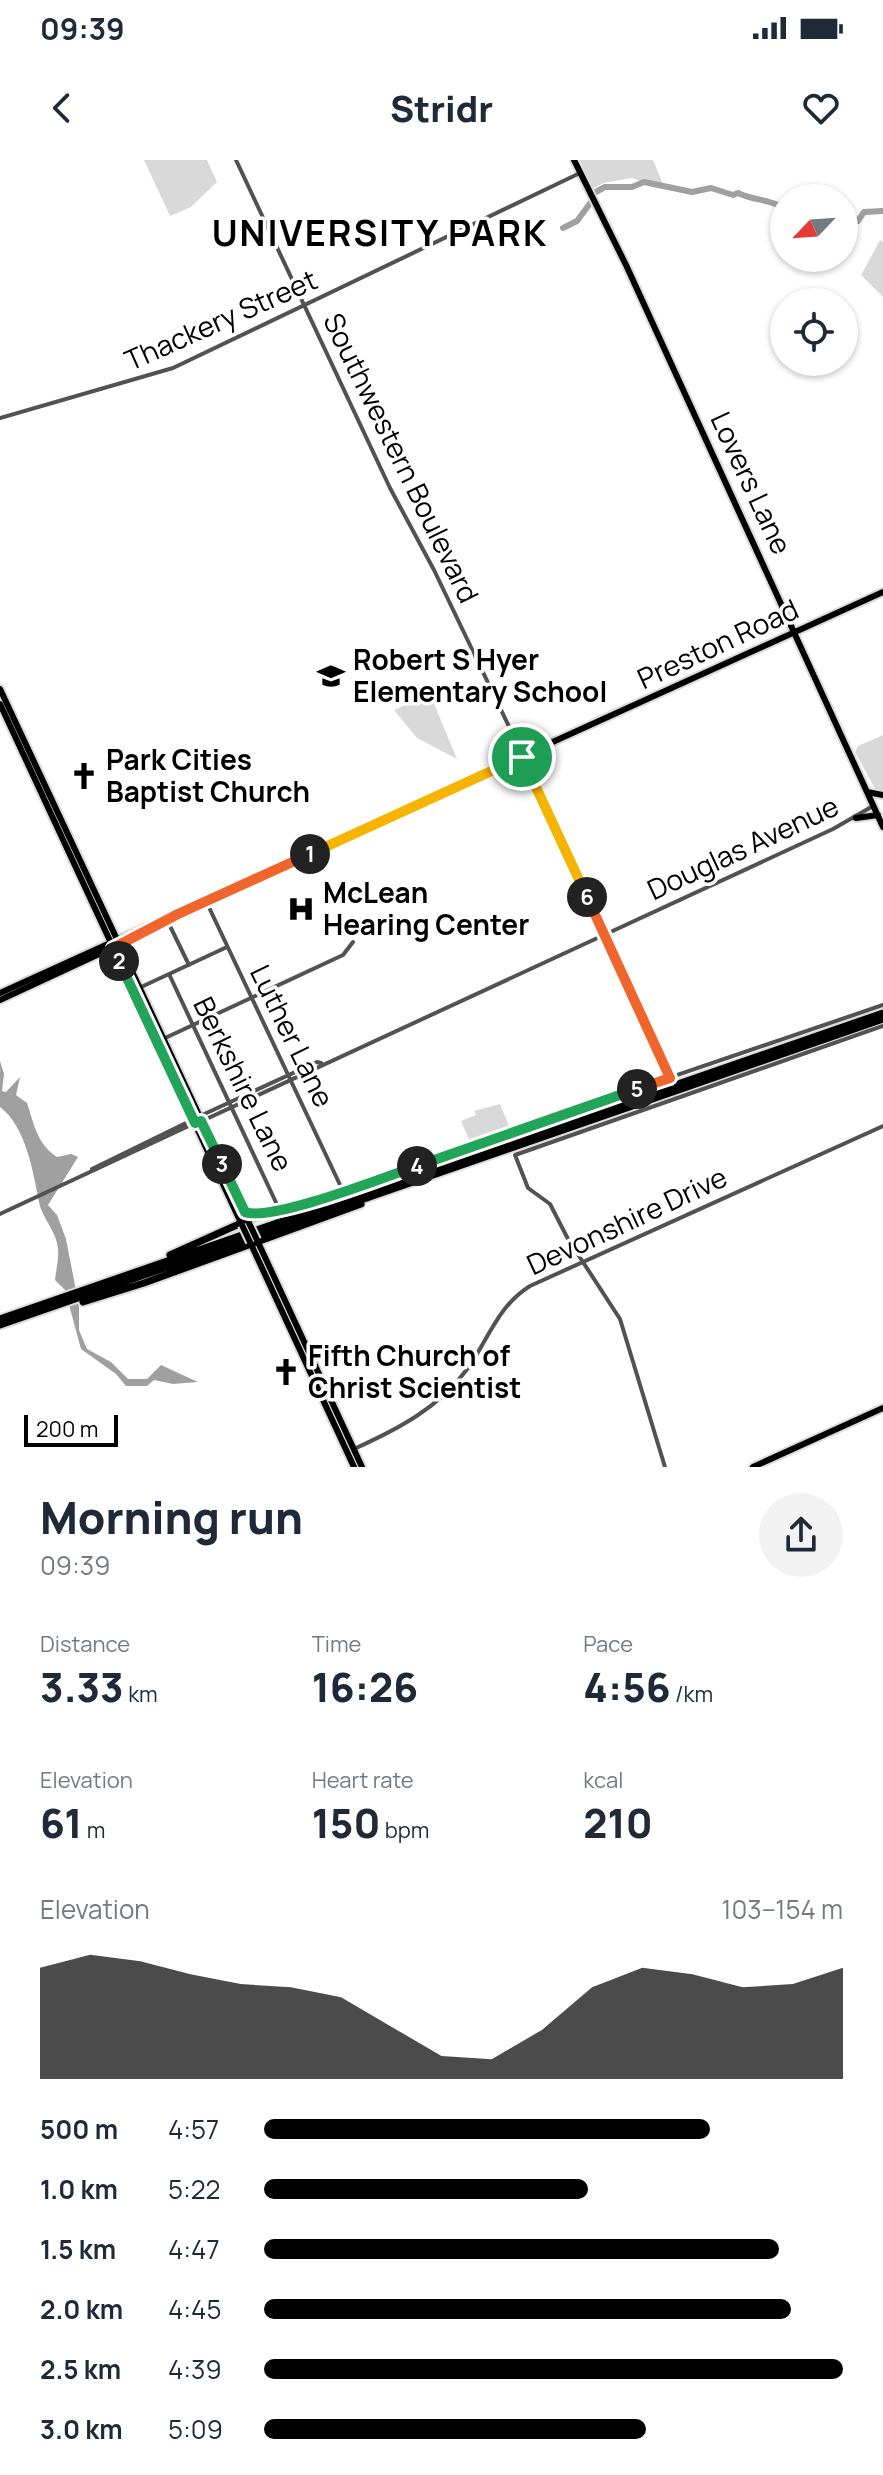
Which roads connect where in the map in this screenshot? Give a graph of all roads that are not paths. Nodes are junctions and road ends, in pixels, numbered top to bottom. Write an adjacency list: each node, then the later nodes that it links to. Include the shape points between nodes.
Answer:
1 (236, 160): 4 (street, Southwestern Boulevard)
2 (574, 160): 3 (main road, Lovers Lane)
3 (580, 173): 4 (street, Thackery Street); 7 (main road, Lovers Lane)
4 (304, 306): 5 (street, Thackery Street, via 161,374); 11 (street, Southwestern Boulevard)
5 (0, 418)
6 (883, 592): 7 (main road, Preston Road)
7 (795, 633): 11 (main road, Preston Road); 13 (main road, Lovers Lane)
8 (0, 689): 12 (main road)
9 (0, 704): 10 (main road)
10 (12, 730): 12 (main road); 23 (main road)
11 (522, 757): 19 (main road, Preston Road); 21 (street, Southwestern Boulevard)
12 (34, 763): 23 (main road)
13 (867, 792): 14 (main road); 15 (main road, Lovers Lane)
14 (883, 796): 15 (street, Douglas Avenue)
15 (873, 804): 16 (main road, Lovers Lane); 17 (street, Douglas Avenue)
16 (878, 815): 17 (main road); 18 (main road, Lovers Lane)
17 (856, 818): 21 (street, Douglas Avenue)
18 (883, 827)
19 (206, 901): 20 (main road, Preston Road); 24 (street, Luther Lane)
20 (172, 919): 23 (main road, Preston Road); 25 (street, Berkshire Lane)
21 (604, 934): 38 (street, Douglas Avenue); 39 (street, Southwestern Boulevard)
22 (353, 942): 29 (street, via 343,955)
23 (115, 944): 27 (main road); 28 (main road, Preston Road); 30 (main road, Preston Road); 32 (main road)
24 (227, 947): 25 (street); 29 (street, Luther Lane)
25 (189, 965): 26 (street)
26 (169, 974): 27 (street); 35 (street, Berkshire Lane)
27 (139, 988): 37 (main road)
28 (0, 993)
29 (251, 998): 35 (street); 38 (street, Luther Lane)
30 (0, 1000)
31 (883, 1005): 39 (street)
32 (142, 1011): 37 (main road); 41 (main road)
33 (883, 1013): 43 (highway)
34 (883, 1019): 45 (highway)
35 (192, 1026): 37 (street); 40 (street, Berkshire Lane)
36 (883, 1026): 51 (street, via 515,1155 528,1188 550,1204)
37 (163, 1039): 41 (main road)
38 (289, 1078): 40 (street, Douglas Avenue); 44 (street, Luther Lane)
39 (670, 1078): 44 (street)
40 (231, 1104): 41 (street, Douglas Avenue); 47 (street, Berkshire Lane)
41 (197, 1120): 48 (street, Douglas Avenue); 49 (main road)
42 (883, 1126): 51 (street, Devonshire Drive)
43 (402, 1180): 46 (highway); 52 (highway)
44 (342, 1189): 46 (street)
45 (390, 1190): 50 (highway); 53 (highway)
46 (303, 1204): 47 (main road)
47 (280, 1211): 49 (main road)
48 (0, 1214)
49 (245, 1221): 50 (main road, bridge); 52 (highway)
50 (254, 1242): 53 (highway, via 144,1283); 57 (main road)
51 (584, 1262): 57 (street, Devonshire Drive, via 517,1295 499,1313 468,1368 437,1402 404,1425); 61 (street, via 624,1328)
52 (145, 1268): 54 (highway)
53 (38, 1313): 55 (highway)
54 (0, 1319)
55 (0, 1325)
56 (883, 1410): 58 (main road)
57 (350, 1450): 59 (main road); 60 (main road)
58 (780, 1457): 62 (main road); 63 (main road)
59 (354, 1467)
60 (362, 1467)
61 (665, 1467)
62 (753, 1467)
63 (761, 1467)

